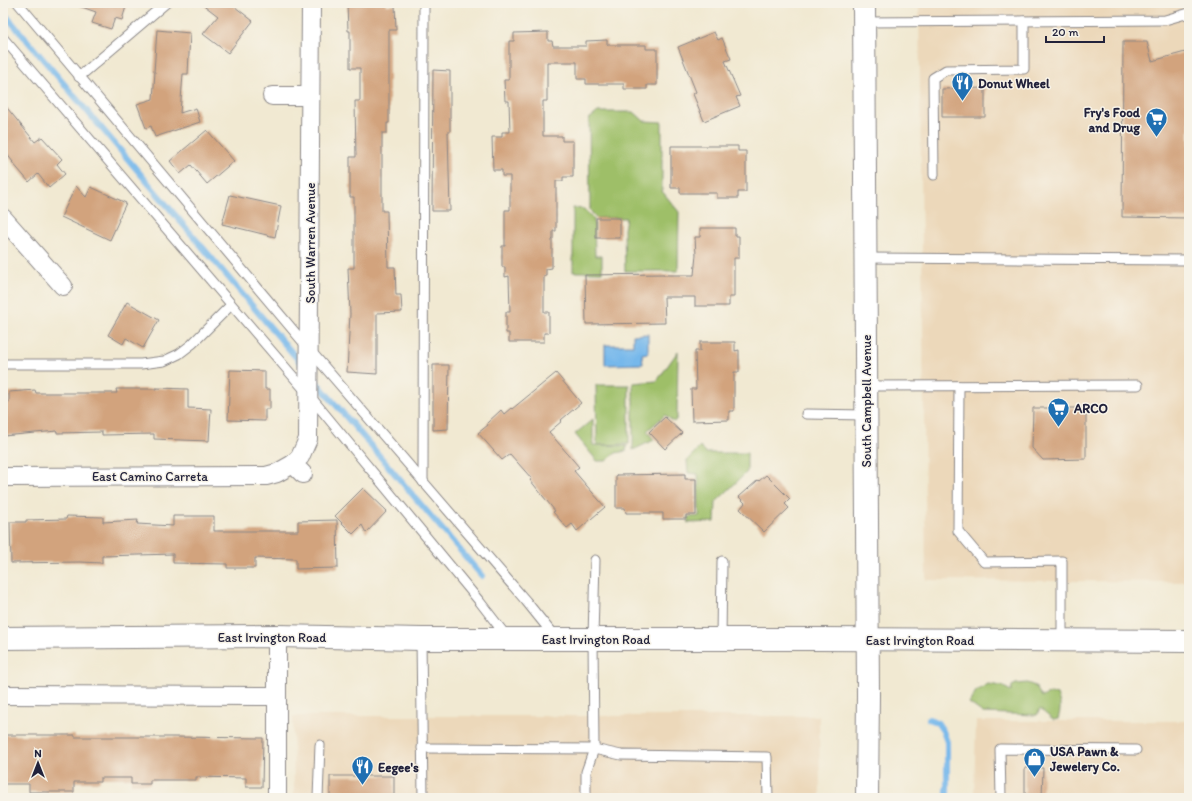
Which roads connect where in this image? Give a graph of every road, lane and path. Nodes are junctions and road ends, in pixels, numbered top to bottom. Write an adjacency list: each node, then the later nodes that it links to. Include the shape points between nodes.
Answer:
1 (18, 3): 9 (lane)
2 (166, 3): 9 (lane)
3 (311, 3): 11 (street, South Warren Avenue)
4 (424, 3): 28 (lane)
5 (864, 12): 7 (lane); 14 (main road, South Campbell Avenue)
6 (1189, 13): 7 (lane, via 1165,20)
7 (1024, 21): 12 (lane, via 1024,69 946,70 933,78)
8 (3, 38): 17 (lane)
9 (79, 76): 18 (lane)
10 (272, 96): 11 (street)
11 (310, 96): 18 (street, South Warren Avenue)
12 (934, 175)
13 (3, 218): 16 (street)
14 (865, 258): 15 (lane); 21 (main road, South Campbell Avenue)
15 (1189, 260)
16 (63, 286)
17 (231, 305): 19 (lane, via 192,344 164,361 141,364); 23 (lane)
18 (309, 349): 23 (street, South Warren Avenue); 28 (lane)
19 (3, 364)
20 (1138, 385): 22 (lane)
21 (866, 386): 22 (lane); 25 (main road, South Campbell Avenue)
22 (959, 386): 39 (lane, via 958,531 984,562 1062,561)
23 (309, 395): 26 (street, South Warren Avenue, via 308,439); 33 (lane)
24 (806, 414): 25 (lane)
25 (866, 415): 38 (main road, South Campbell Avenue)
26 (298, 469): 27 (street, East Camino Carreta, via 266,476)
27 (3, 477)
28 (423, 482): 36 (lane)
29 (595, 560): 34 (lane)
30 (722, 561): 37 (lane)
31 (277, 636): 32 (main road, East Irvington Road); 35 (main road, East Irvington Road); 42 (street)
32 (3, 638)
33 (508, 638): 35 (main road, East Irvington Road); 36 (main road, East Irvington Road)
34 (593, 638): 36 (main road, East Irvington Road); 37 (main road, East Irvington Road); 45 (lane)
35 (421, 639): 44 (lane)
36 (557, 639)
37 (721, 639): 38 (main road, East Irvington Road)
38 (868, 639): 39 (main road, East Irvington Road); 52 (main road, South Campbell Avenue)
39 (1062, 640): 40 (main road, East Irvington Road)
40 (1189, 641)
41 (3, 695): 42 (street)
42 (277, 696): 47 (street)
43 (320, 745): 48 (lane)
44 (422, 748): 45 (lane); 49 (lane)
45 (594, 749): 50 (lane, via 586,772); 51 (lane, via 621,755 767,757)
46 (1136, 750): 53 (lane, via 1000,749)
47 (277, 798)
48 (318, 798)
49 (423, 798)
50 (586, 798)
51 (768, 798)
52 (867, 798)
53 (1001, 798)

